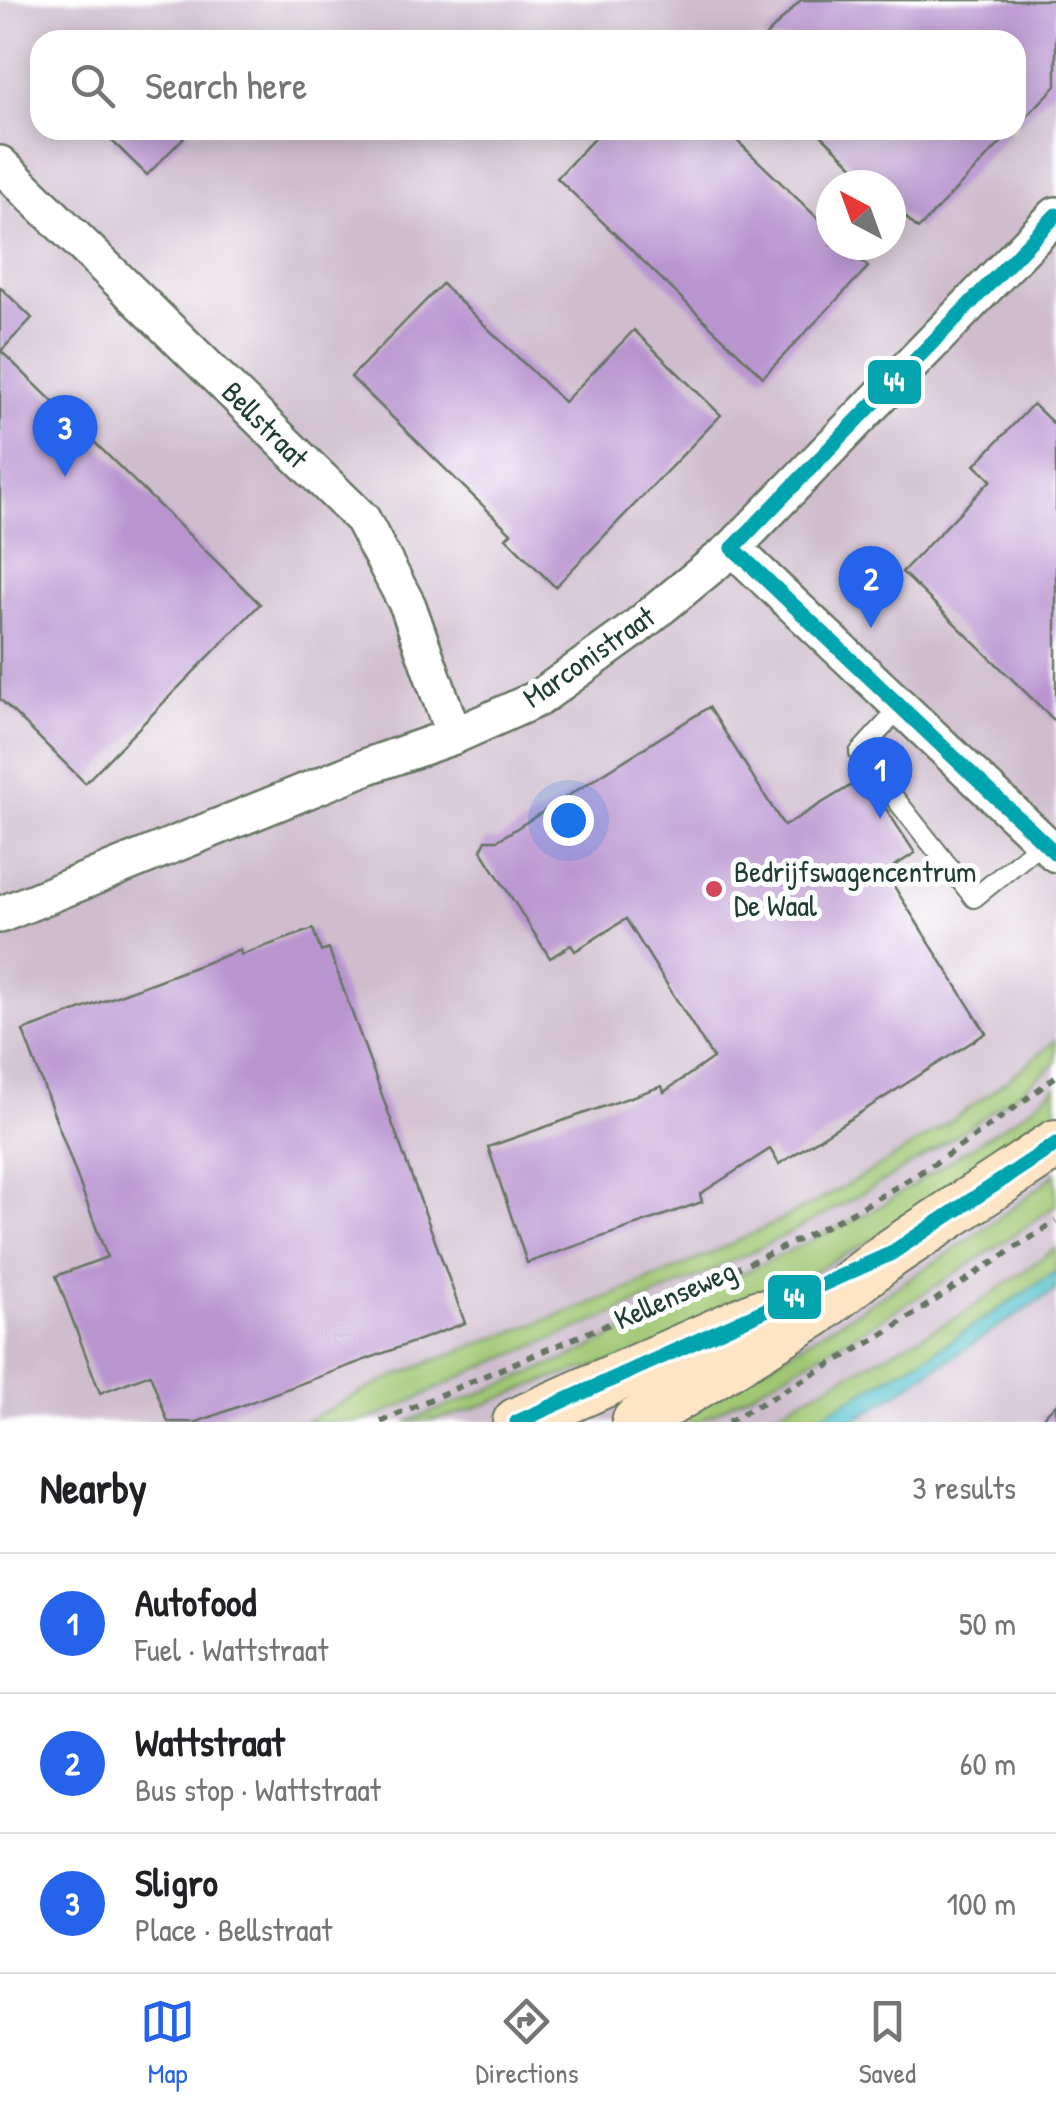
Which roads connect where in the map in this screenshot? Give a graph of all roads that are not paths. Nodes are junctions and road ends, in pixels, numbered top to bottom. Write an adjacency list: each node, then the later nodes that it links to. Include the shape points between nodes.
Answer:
1 (0, 164): 5 (street, Bellstraat, via 362,520 408,606)
2 (1056, 215): 3 (street, Marconistraat)
3 (733, 548): 4 (street); 5 (street, Marconistraat, via 538,698)
4 (900, 707): 6 (street); 6 (lane, via 859,753 974,898)
5 (454, 736): 7 (street, Marconistraat)
6 (1050, 848)
7 (0, 915)
8 (1056, 1144): 9 (main road, Kellenseweg)
9 (890, 1254): 10 (main road, Kellenseweg); 11 (main road, Kellenseweg, via 814,1312)
10 (516, 1422)
11 (636, 1422)

